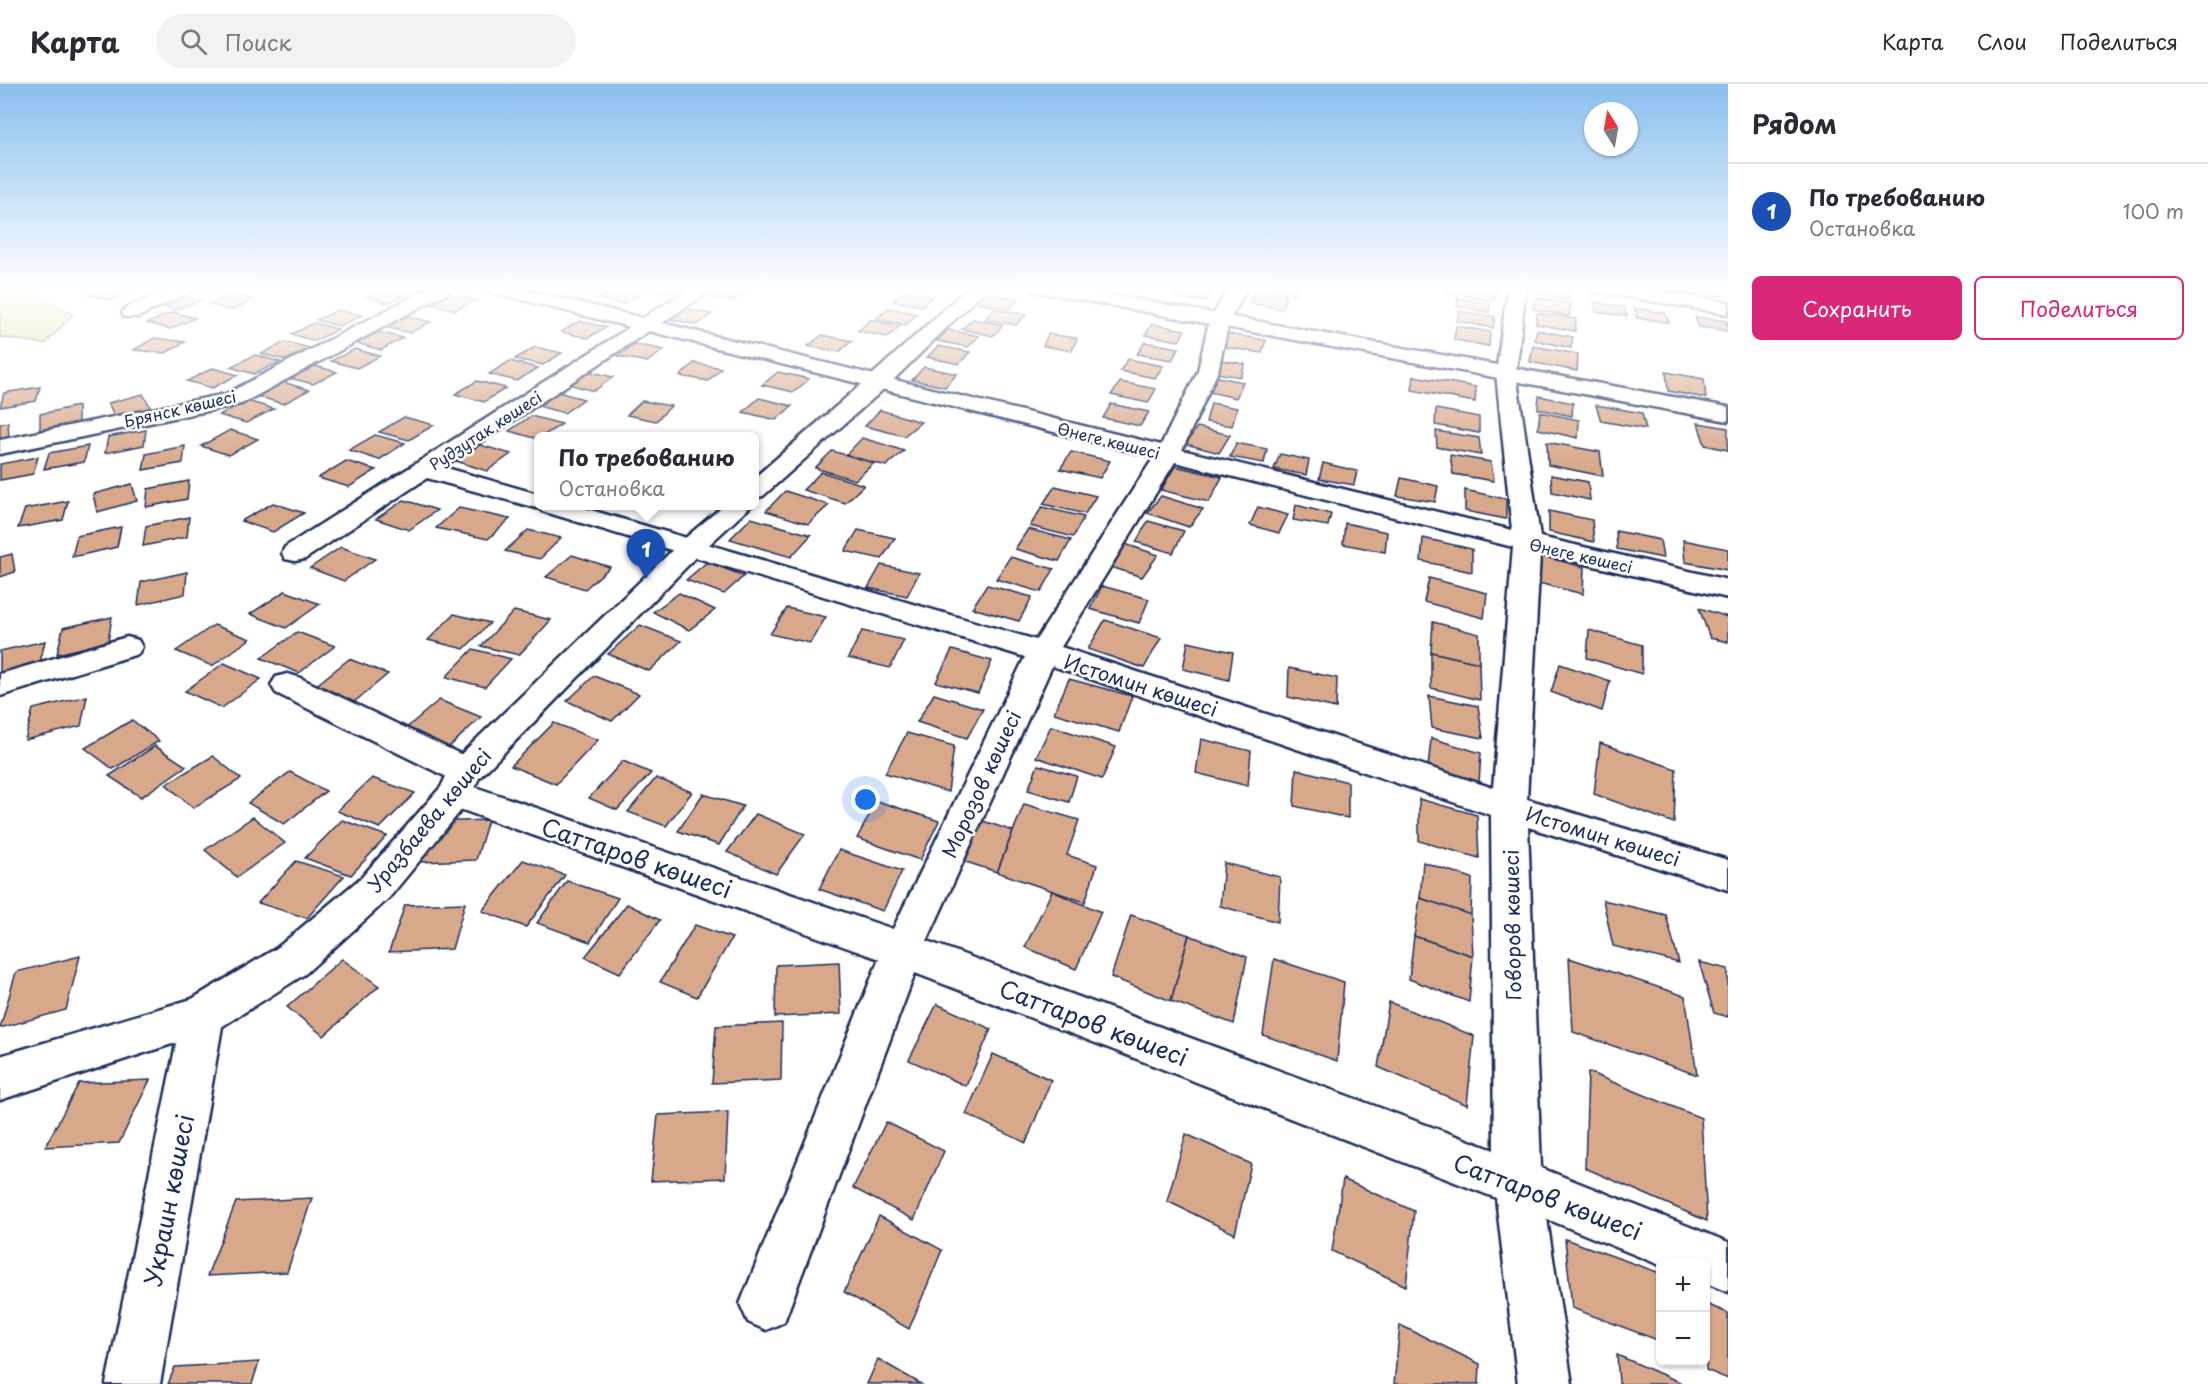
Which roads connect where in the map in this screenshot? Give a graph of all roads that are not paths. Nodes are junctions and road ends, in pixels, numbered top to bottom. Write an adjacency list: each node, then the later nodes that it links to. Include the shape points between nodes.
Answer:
1 (330, 348): 11 (street, Брянск көшесі, via 233,399)
2 (610, 348): 13 (street, Рудзутак көшесі)
3 (741, 348): 9 (street, Өнеге көшесі)
4 (915, 348): 9 (street)
5 (1213, 348): 12 (street, Морозов көшесі, via 1208,371)
6 (1366, 348): 8 (street)
7 (1509, 348): 8 (street, Говоров көшесі)
8 (1506, 373): 10 (street); 18 (street, Говоров көшесі)
9 (878, 382): 12 (street, Өнеге көшесі); 14 (street)
10 (1728, 414)
11 (0, 447)
12 (1168, 454): 18 (street, Өнеге көшесі); 23 (street, Морозов көшесі)
13 (424, 469): 15 (street); 20 (street, Рудзутак көшесі)
14 (759, 487)
15 (534, 501)
16 (565, 510): 19 (street, Истомин көшесі)
17 (733, 510): 19 (street, Уразбаева көшесі)
18 (1527, 542): 21 (street, Өнеге көшесі); 27 (street, Говоров көшесі)
19 (692, 546): 23 (street, Истомин көшесі); 26 (street, Уразбаева көшесі)
20 (295, 553)
21 (1728, 589)
22 (127, 647): 24 (street)
23 (1043, 652): 27 (street, Истомин көшесі); 29 (street, Морозов көшесі)
24 (0, 685)
25 (287, 685): 26 (street, Саттаров көшесі)
26 (460, 782): 29 (street, Саттаров көшесі); 30 (street, Уразбаева көшесі, via 375,888 291,961)
27 (1509, 807): 28 (street, Истомин көшесі); 32 (street, Говоров көшесі)
28 (1728, 875)
29 (903, 950): 32 (street, Саттаров көшесі); 34 (street, Морозов көшесі)
30 (203, 1015): 31 (street, Уразбаева көшесі); 35 (street, Украин көшесі)
31 (0, 1078)
32 (1518, 1183): 33 (street, Саттаров көшесі); 36 (street, Говоров көшесі)
33 (1728, 1267)
34 (766, 1304)
35 (133, 1384)
36 (1545, 1384)

